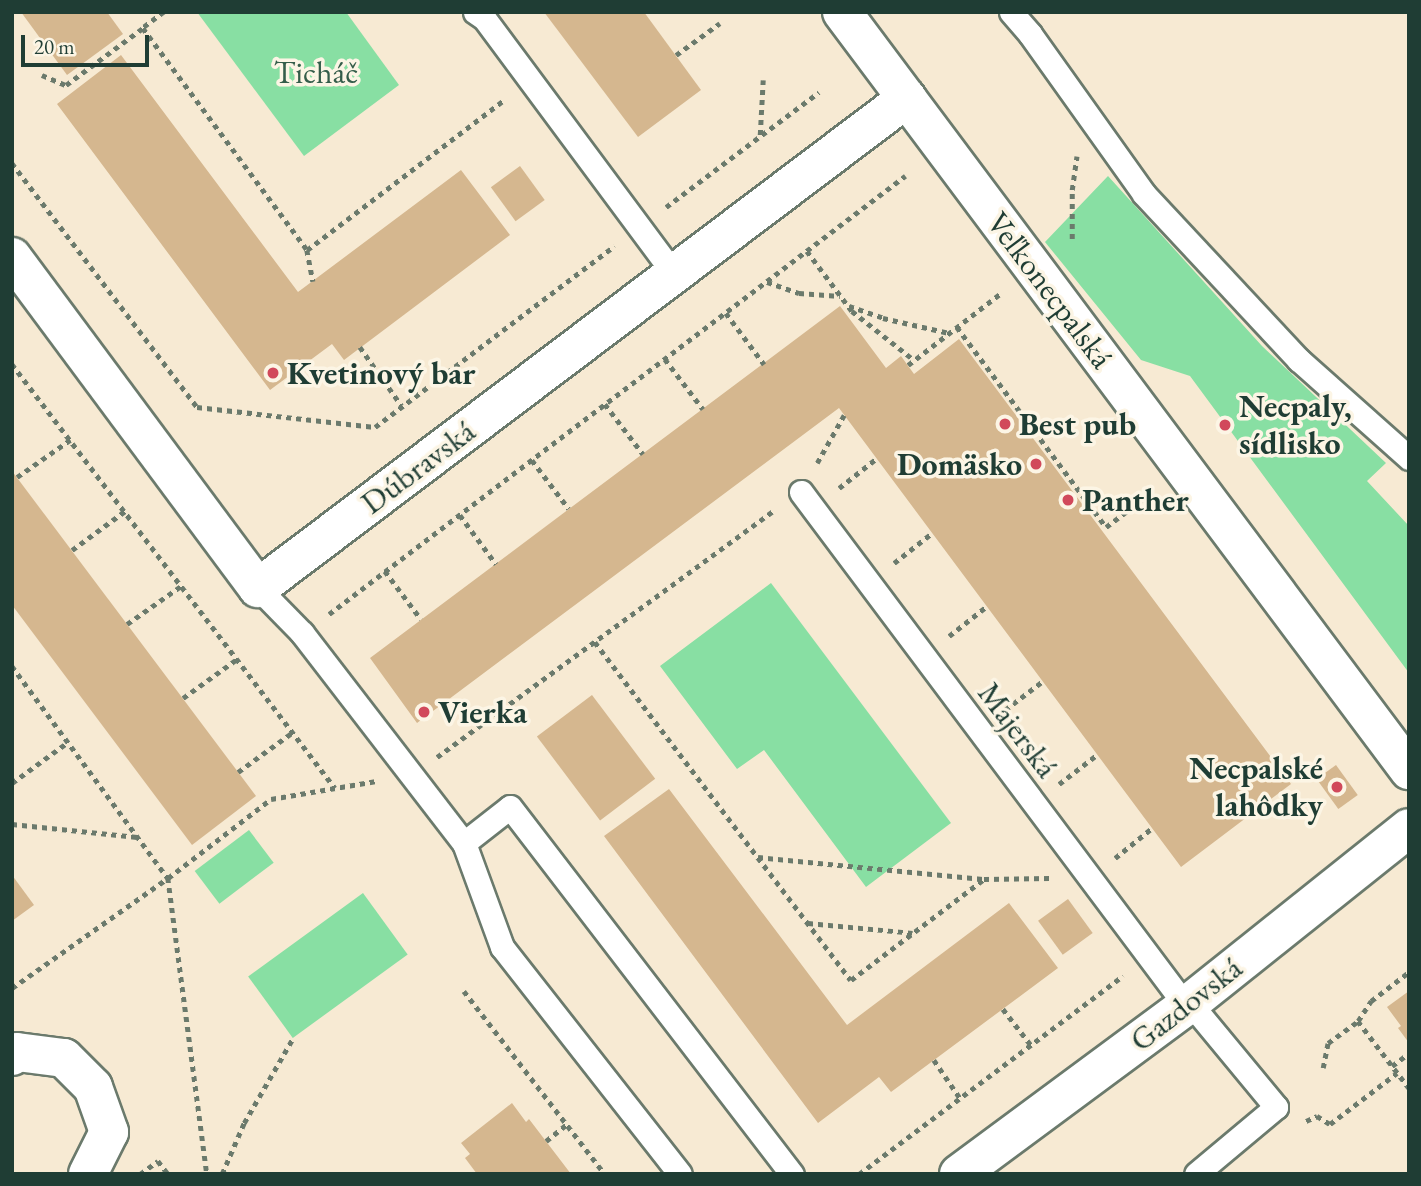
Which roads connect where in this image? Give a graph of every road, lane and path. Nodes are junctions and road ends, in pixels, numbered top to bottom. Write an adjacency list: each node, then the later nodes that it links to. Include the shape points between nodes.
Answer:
1 (164, 12): 6 (path)
2 (475, 12): 9 (lane)
3 (842, 12): 12 (street, Veľkonecpalská)
4 (1011, 12): 13 (lane)
5 (720, 23): 7 (path)
6 (143, 28): 8 (path, via 66,85); 19 (path)
7 (676, 55)
8 (42, 75)
9 (530, 80): 17 (lane); 19 (path)
10 (762, 80): 14 (path)
11 (819, 92): 14 (path)
12 (907, 98): 22 (street, Veľkonecpalská); 23 (street, Dúbravská)
13 (1081, 106): 18 (path); 44 (lane, via 1144,194 1299,360)
14 (760, 136): 17 (path)
15 (12, 163): 38 (path, via 197,407 375,427)
16 (905, 176): 20 (path)
17 (639, 227): 23 (lane); 38 (path)
18 (1072, 239)
19 (307, 250): 24 (path)
20 (807, 251): 25 (path); 26 (path)
21 (12, 257): 59 (street)
22 (1034, 268): 29 (path); 74 (street, Veľkonecpalská)
23 (674, 274): 59 (street, Dúbravská)
24 (313, 281)
25 (766, 282): 26 (path, via 799,293); 28 (path)
26 (841, 296): 27 (path)
27 (849, 306): 30 (path); 33 (path)
28 (726, 313): 32 (path); 35 (path)
29 (957, 327): 30 (path); 49 (path, via 1106,527)
30 (949, 333): 33 (path)
31 (360, 347): 38 (path)
32 (665, 359): 37 (path); 39 (path)
33 (914, 360): 36 (path)
34 (12, 364): 41 (path)
35 (764, 364)
36 (908, 365)
37 (605, 404): 42 (path); 45 (path)
38 (402, 406)
39 (703, 409)
40 (844, 415): 48 (path)
41 (70, 440): 46 (path); 51 (path)
42 (643, 454)
43 (877, 458): 47 (path)
44 (1409, 458)
45 (532, 460): 50 (path); 52 (path)
46 (17, 477)
47 (851, 478)
48 (801, 492): 65 (path); 88 (lane, Majerská)
49 (1143, 499)
50 (569, 509)
51 (125, 511): 54 (path); 58 (path)
52 (460, 514): 56 (path); 57 (path)
53 (932, 533): 55 (path)
54 (72, 550)
55 (907, 553)
56 (496, 564)
57 (385, 571): 61 (path); 64 (path)
58 (181, 586): 62 (path); 66 (path)
59 (258, 588): 64 (lane)
60 (987, 606): 63 (path)
61 (421, 619)
62 (127, 624)
63 (963, 625)
64 (302, 634): 77 (lane)
65 (595, 642): 77 (path); 86 (path)
66 (237, 659): 69 (path); 71 (path)
67 (12, 666): 72 (path)
68 (1043, 681): 70 (path)
69 (183, 698)
70 (1019, 700)
71 (293, 732): 75 (path); 79 (path)
72 (68, 742): 78 (path); 83 (path)
73 (1098, 754): 76 (path)
74 (1409, 770)
75 (238, 772)
76 (1072, 774)
77 (412, 775): 79 (path); 84 (lane)
78 (12, 783)
79 (335, 788): 87 (path, via 271,799)
80 (12, 824): 83 (path)
81 (1152, 828): 85 (path)
82 (1409, 828): 96 (street, Gazdovská)
83 (138, 837): 87 (path)
84 (464, 843): 118 (lane, via 502,947); 119 (lane, via 510,807)
85 (1127, 848)
86 (758, 857): 89 (path); 90 (path)
87 (168, 878): 94 (path); 115 (path)
88 (1090, 878): 89 (path); 92 (lane, Majerská)
89 (984, 879): 91 (path)
90 (808, 923): 91 (path); 91 (path, via 851,980)
91 (914, 933)
92 (1149, 957): 96 (lane, Majerská); 100 (path)
93 (1409, 972): 98 (path, via 1371,1001)
94 (13, 986)
95 (464, 990): 109 (path)
96 (1188, 1004): 121 (street, Gazdovská); 122 (lane, Majerská, via 1276,1107)
97 (1003, 1009): 100 (path)
98 (1358, 1021): 104 (path); 105 (path, via 1328,1043)
99 (293, 1038): 116 (path, via 244,1123)
100 (1031, 1045): 108 (path)
101 (1409, 1053): 104 (path)
102 (12, 1056): 112 (street, via 17,1052 64,1058 93,1087 109,1132)
103 (934, 1060): 108 (path)
104 (1392, 1066): 106 (path)
105 (1323, 1068)
106 (1397, 1073): 107 (path); 110 (path)
107 (1409, 1088)
108 (960, 1098): 120 (path)
109 (567, 1124): 111 (path); 117 (path)
110 (1330, 1124)
111 (546, 1141)
112 (88, 1174)
113 (140, 1174): 114 (path, via 158,1161)
114 (168, 1174)
115 (207, 1174)
116 (222, 1174)
117 (605, 1174)
118 (680, 1174)
119 (792, 1174)
120 (859, 1174)
121 (959, 1174)
122 (1196, 1174)

